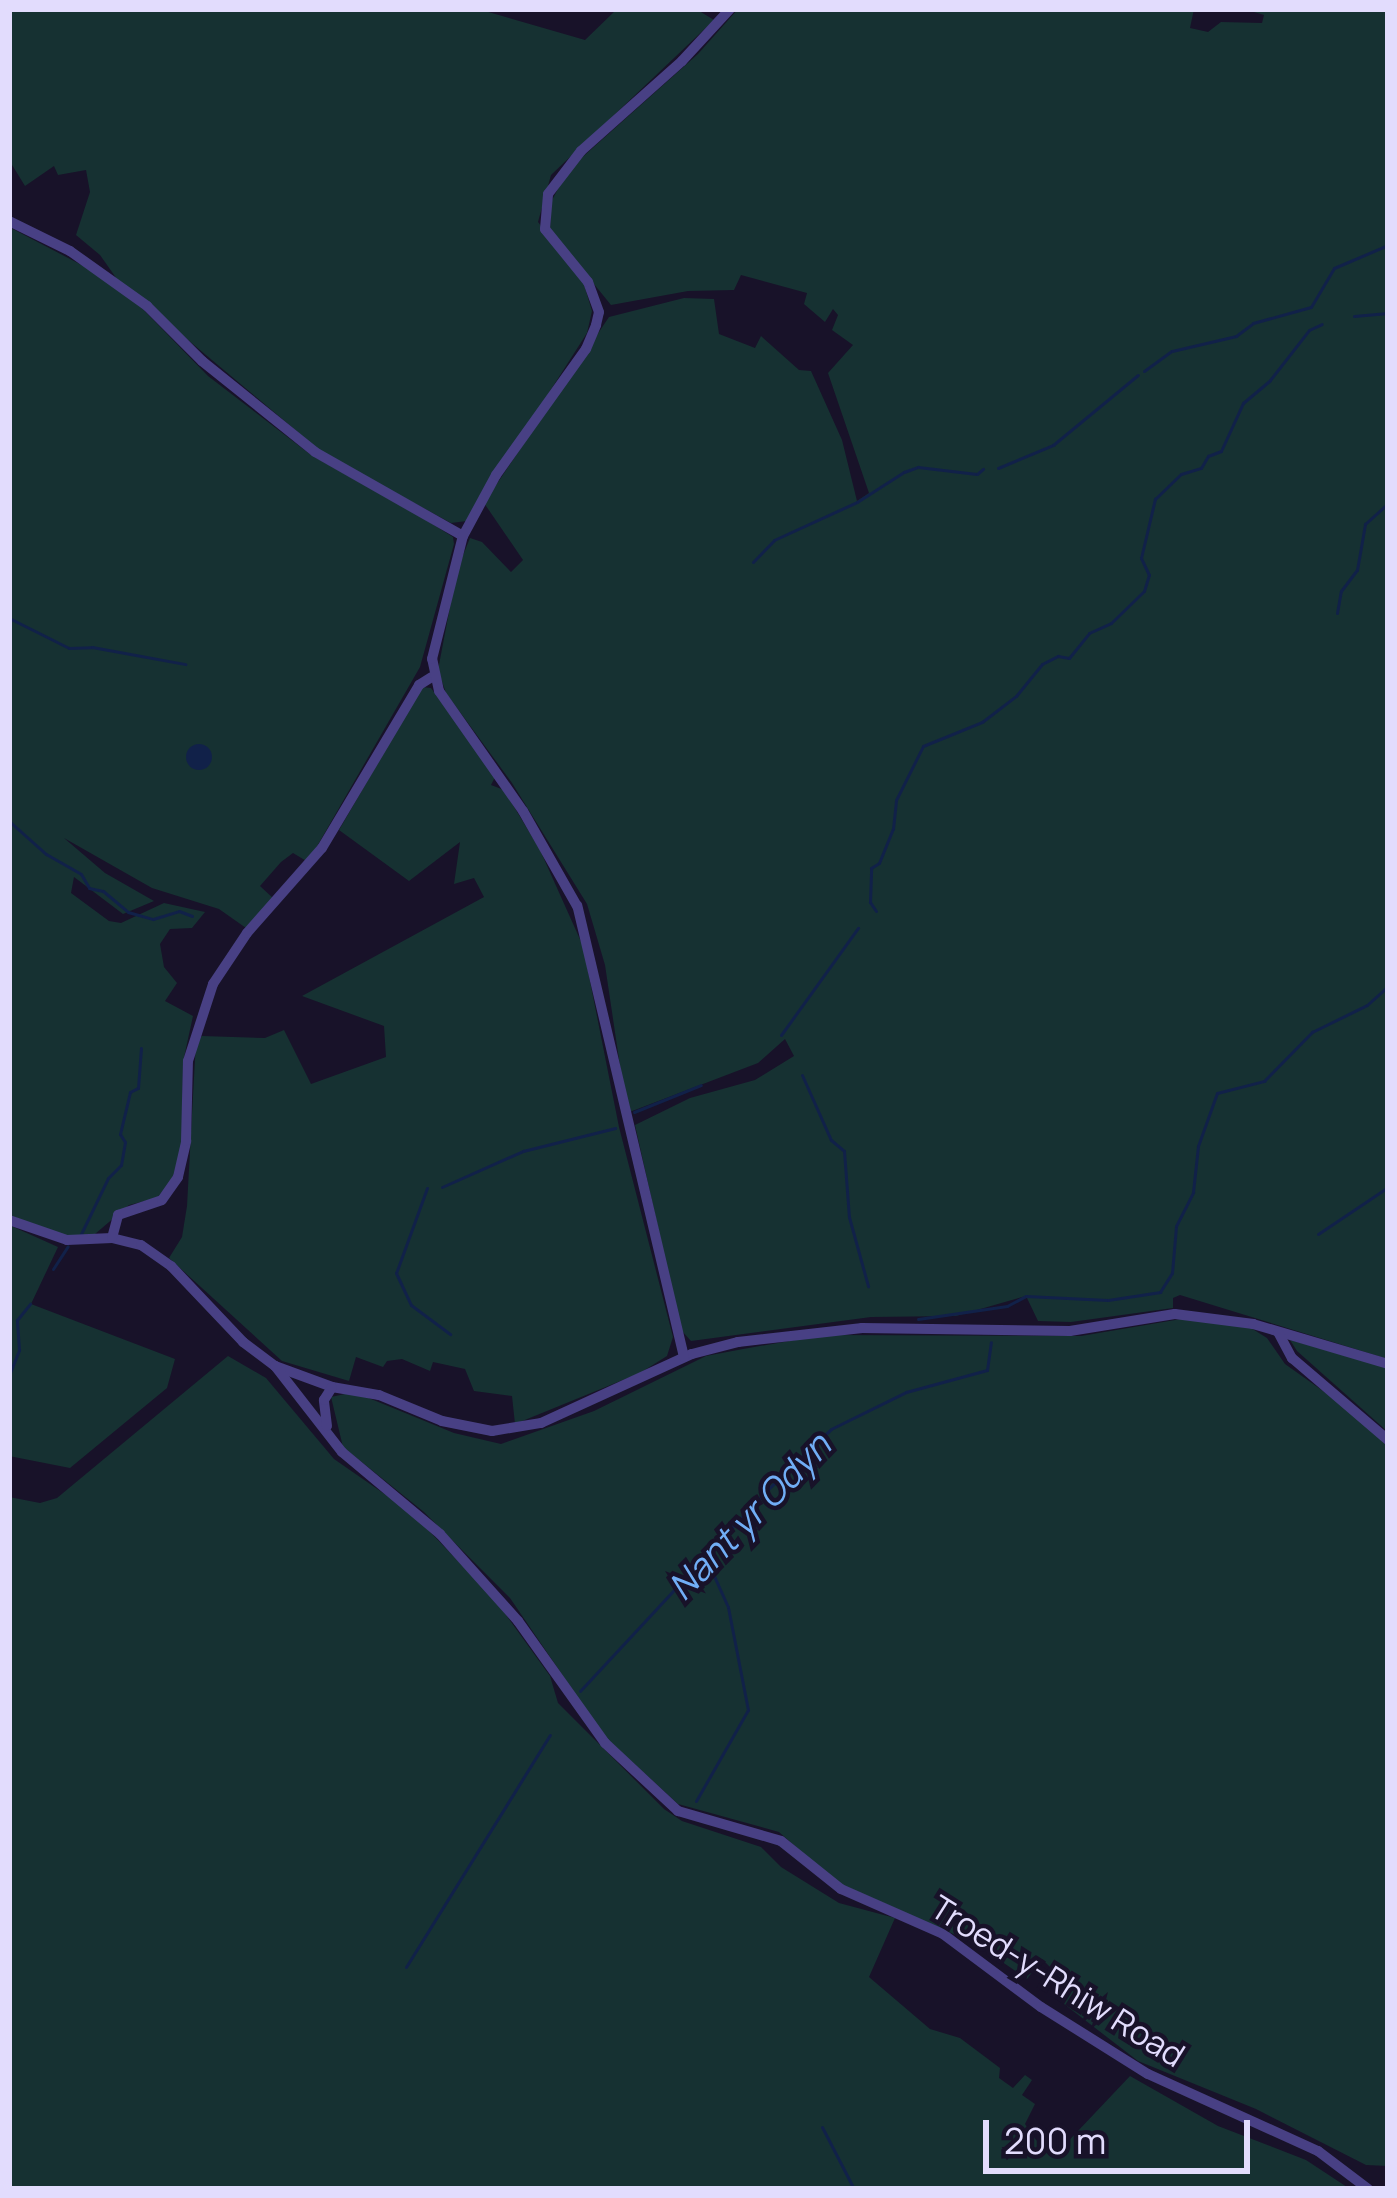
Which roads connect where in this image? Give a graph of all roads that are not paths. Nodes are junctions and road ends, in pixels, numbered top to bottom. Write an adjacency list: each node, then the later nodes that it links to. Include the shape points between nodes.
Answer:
1 (730, 9): 3 (street, via 580,151 548,194 545,229 588,282 596,325)
2 (9, 221): 3 (street, via 70,251 147,306 315,452)
3 (463, 536): 4 (street)
4 (432, 677): 6 (street, via 419,685 322,848 213,984 188,1061 178,1177 162,1200 118,1215); 8 (street, via 577,906)
5 (9, 1220): 6 (street, Troed-y-Rhiw Road, via 67,1240)
6 (112, 1238): 10 (street, Troed-y-Rhiw Road, via 141,1245 171,1266)
7 (1278, 1332): 8 (street, Troed-y-Rhiw Road, via 1174,1314 1070,1330 832,1330); 9 (street, Troed-y-Rhiw Road); 13 (street, via 1292,1358)
8 (683, 1358): 11 (street, Troed-y-Rhiw Road, via 518,1429 464,1427 367,1391)
9 (1388, 1364)
10 (275, 1366): 11 (street, Troed-y-Rhiw Road); 12 (street, Troed-y-Rhiw Road)
11 (332, 1387): 12 (street, via 324,1400)
12 (328, 1429): 14 (street, Troed-y-Rhiw Road, via 342,1453 440,1534 518,1621 604,1743 678,1811 781,1841 841,1889 943,1934 1148,2074 1318,2151)
13 (1388, 1440)
14 (1367, 2189)

